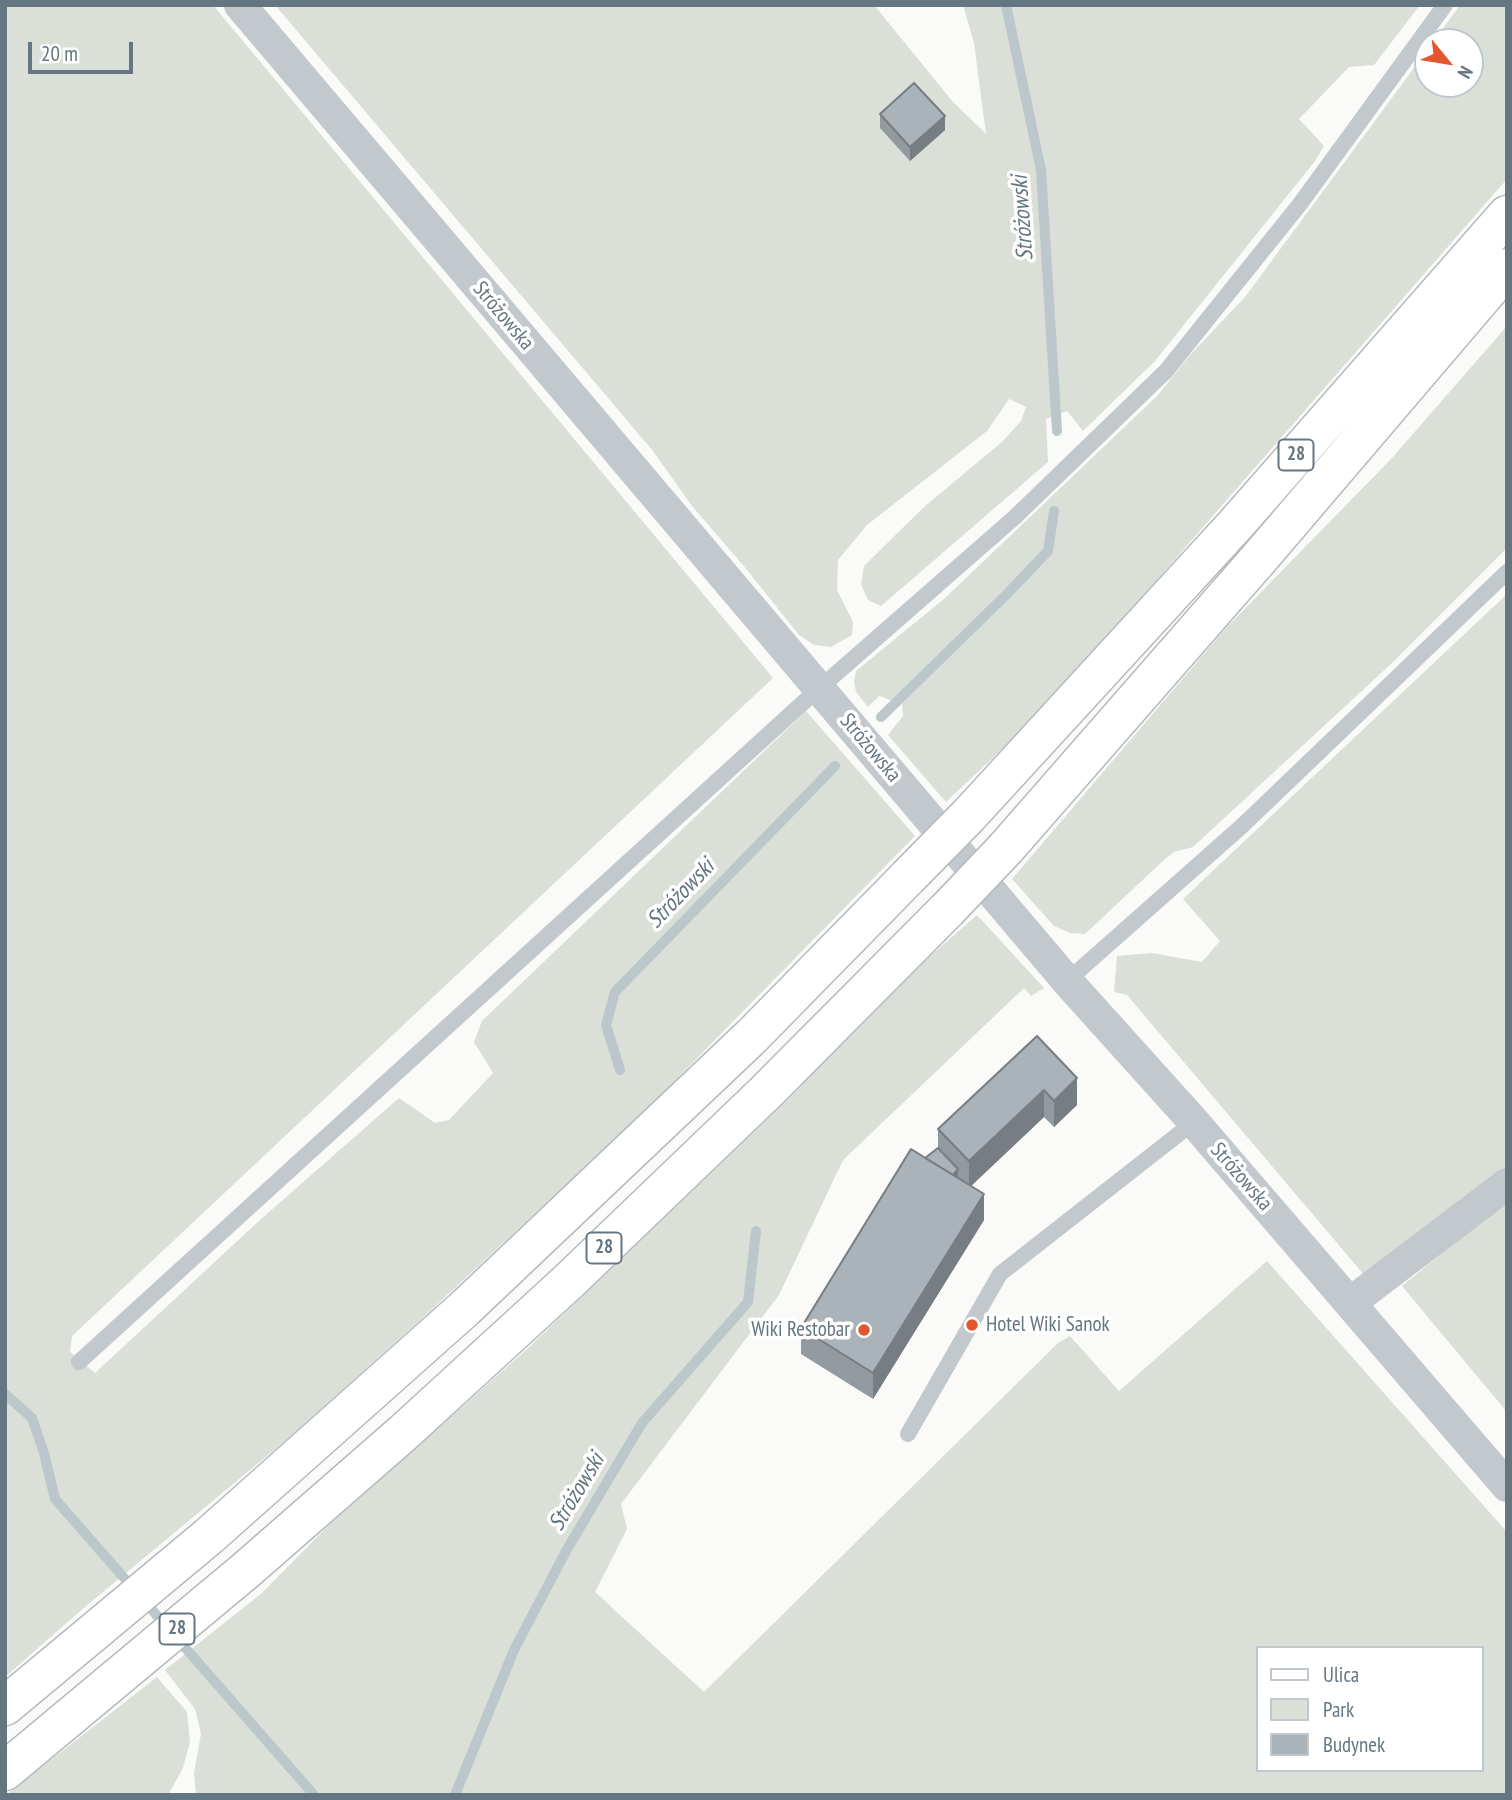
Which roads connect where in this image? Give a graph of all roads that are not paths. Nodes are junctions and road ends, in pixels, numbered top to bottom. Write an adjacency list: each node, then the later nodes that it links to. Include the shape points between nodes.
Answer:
1 (240, 5): 6 (street, Stróżowska)
2 (1445, 5): 6 (lane, via 1300,204 1166,371 1015,517)
3 (1507, 215): 14 (main road, 28, bridge, via 1227,534 969,815 752,1036 355,1408)
4 (1507, 268): 15 (main road, 28, bridge, via 1006,848 775,1083 403,1433)
5 (1507, 572): 7 (lane, via 1242,826)
6 (819, 689): 7 (street, Stróżowska); 11 (lane)
7 (1067, 981): 8 (street, Stróżowska)
8 (1194, 1122): 10 (street, Stróżowska); 12 (lane, via 1000,1274)
9 (1507, 1184): 10 (street)
10 (1350, 1303): 13 (street, Stróżowska)
11 (79, 1362)
12 (908, 1434)
13 (1507, 1486)
14 (5, 1706)
15 (5, 1771)

